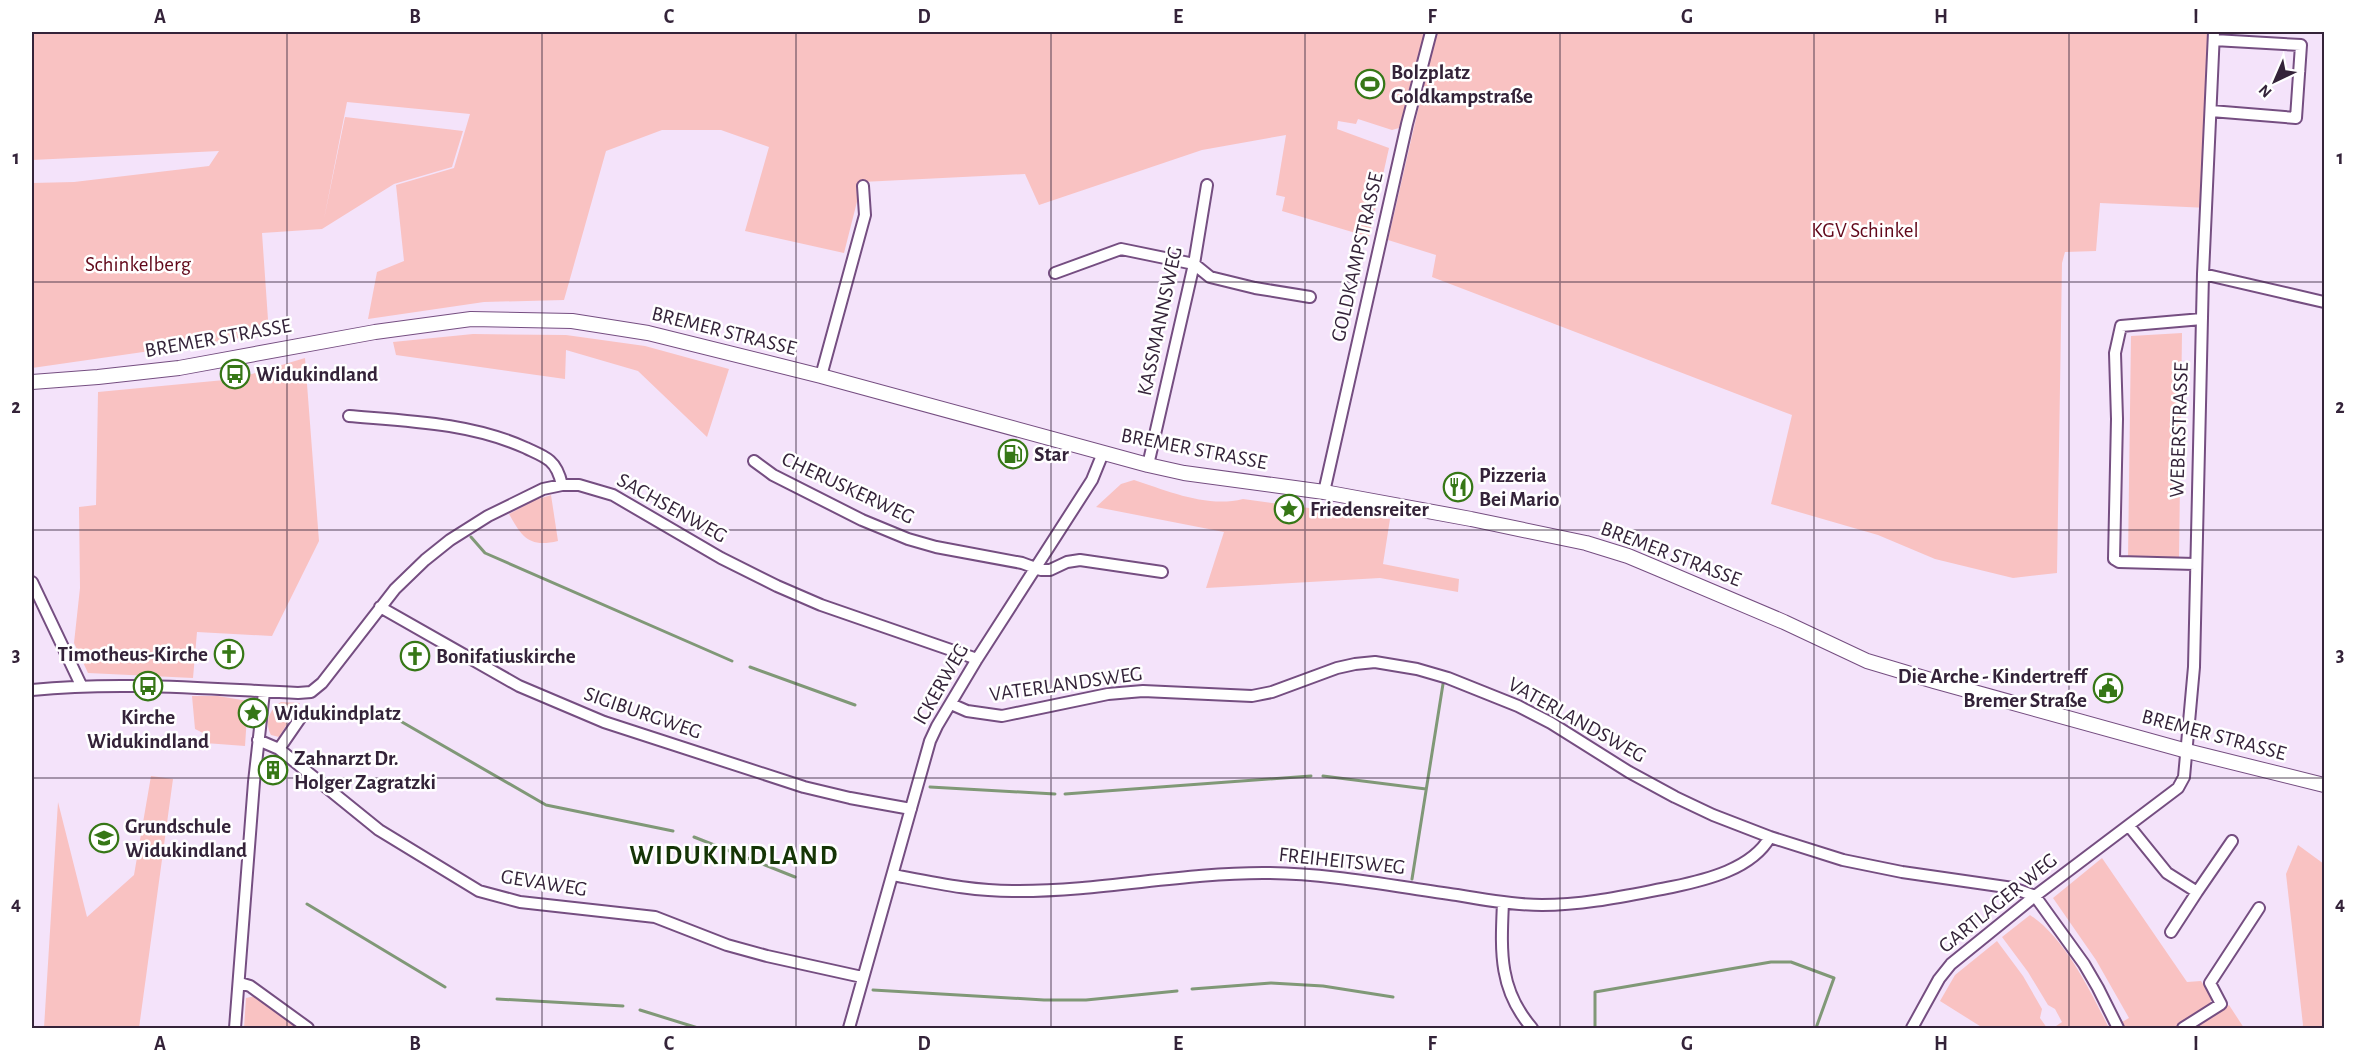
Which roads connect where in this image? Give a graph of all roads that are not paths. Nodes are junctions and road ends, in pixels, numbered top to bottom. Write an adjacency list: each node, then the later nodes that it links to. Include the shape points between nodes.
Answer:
1 (1431, 32): 19 (street, GOLDKAMPSTRASSE)
2 (2214, 36): 3 (street, WEBERSTRASSE); 3 (street, WEBERSTRASSE, via 2301,45 2296,118)
3 (2211, 111): 8 (street, WEBERSTRASSE)
4 (1207, 184): 6 (street, KASSMANNSWEG)
5 (863, 186): 12 (street, via 865,215)
6 (1194, 264): 7 (street, via 1121,249); 9 (street, via 1210,278); 17 (street, KASSMANNSWEG)
7 (1055, 273)
8 (2203, 274): 10 (street); 11 (street, WEBERSTRASSE)
9 (1310, 297)
10 (2325, 302)
11 (2202, 319): 20 (street, WEBERSTRASSE); 20 (street, via 2121,326 2115,353 2114,559)
12 (821, 376): 13 (main road, BREMER STRASSE, via 610,326 572,321 471,320 375,332 179,368); 15 (main road, BREMER STRASSE)
13 (32, 382)
14 (349, 416): 18 (street, via 434,423 512,442 548,459 559,473)
15 (1103, 453): 17 (main road, BREMER STRASSE); 21 (street, ICKERWEG, via 1092,480)
16 (754, 461): 21 (street, CHERUSKERWEG, via 773,476 885,531 936,547)
17 (1148, 465): 19 (main road, BREMER STRASSE)
18 (562, 485): 24 (street, SACHSENWEG, via 526,496 450,540); 25 (street, SACHSENWEG, via 579,485 613,495 721,558 799,596)
19 (1324, 492): 33 (main road, BREMER STRASSE, via 1586,543 1629,556 1867,661)
20 (2195, 564): 33 (street, WEBERSTRASSE, via 2194,668)
21 (1035, 568): 22 (street, via 1050,570 1080,560); 25 (street, ICKERWEG)
22 (1162, 572)
23 (32, 582): 26 (street)
24 (380, 607): 28 (street, SACHSENWEG, via 311,692); 35 (street, SIGIBURGWEG, via 519,686 604,722 804,787)
25 (976, 659): 29 (street, ICKERWEG)
26 (81, 685): 27 (street); 28 (street)
27 (32, 690)
28 (264, 692): 31 (street)
29 (951, 704): 35 (street, ICKERWEG, via 930,741); 37 (street, VATERLANDSWEG, via 967,711 1002,716 1143,691 1252,696 1355,664 1395,664 1448,678 1518,706 1675,797)
30 (301, 717): 32 (street)
31 (258, 740): 32 (street, GEVAWEG); 46 (street)
32 (279, 749): 45 (street, GEVAWEG, via 379,830 479,891 520,902 655,918 727,945)
33 (2187, 750): 34 (main road, BREMER STRASSE); 36 (street, GARTLAGER WEG, via 2184,777 2178,788)
34 (2325, 785)
35 (911, 809): 39 (street, ICKERWEG)
36 (2129, 826): 40 (street, via 2166,873); 41 (street, GARTLAGER WEG)
37 (1770, 837): 41 (street, VATERLANDSWEG, via 1843,860 2013,888); 42 (street, FREIHEITSWEG, via 1758,852 1720,875 1701,881 1571,904)
38 (2232, 841): 40 (street)
39 (893, 876): 42 (street, FREIHEITSWEG, via 948,886 1018,891 1261,873 1302,874); 45 (street, ICKERWEG)
40 (2197, 892): 44 (street)
41 (2036, 896): 51 (street, GARTLAGER WEG, via 1951,964); 52 (street, via 2084,964)
42 (1503, 902): 50 (street, via 1504,974 1513,1002)
43 (2259, 908): 53 (street, via 2210,983 2221,1004)
44 (2171, 932)
45 (862, 977): 49 (street, ICKERWEG)
46 (240, 983): 47 (street); 48 (street, via 250,986)
47 (235, 1029)
48 (308, 1029)
49 (849, 1029)
50 (1532, 1029)
51 (1912, 1029)
52 (2118, 1029)
53 (2183, 1029)

